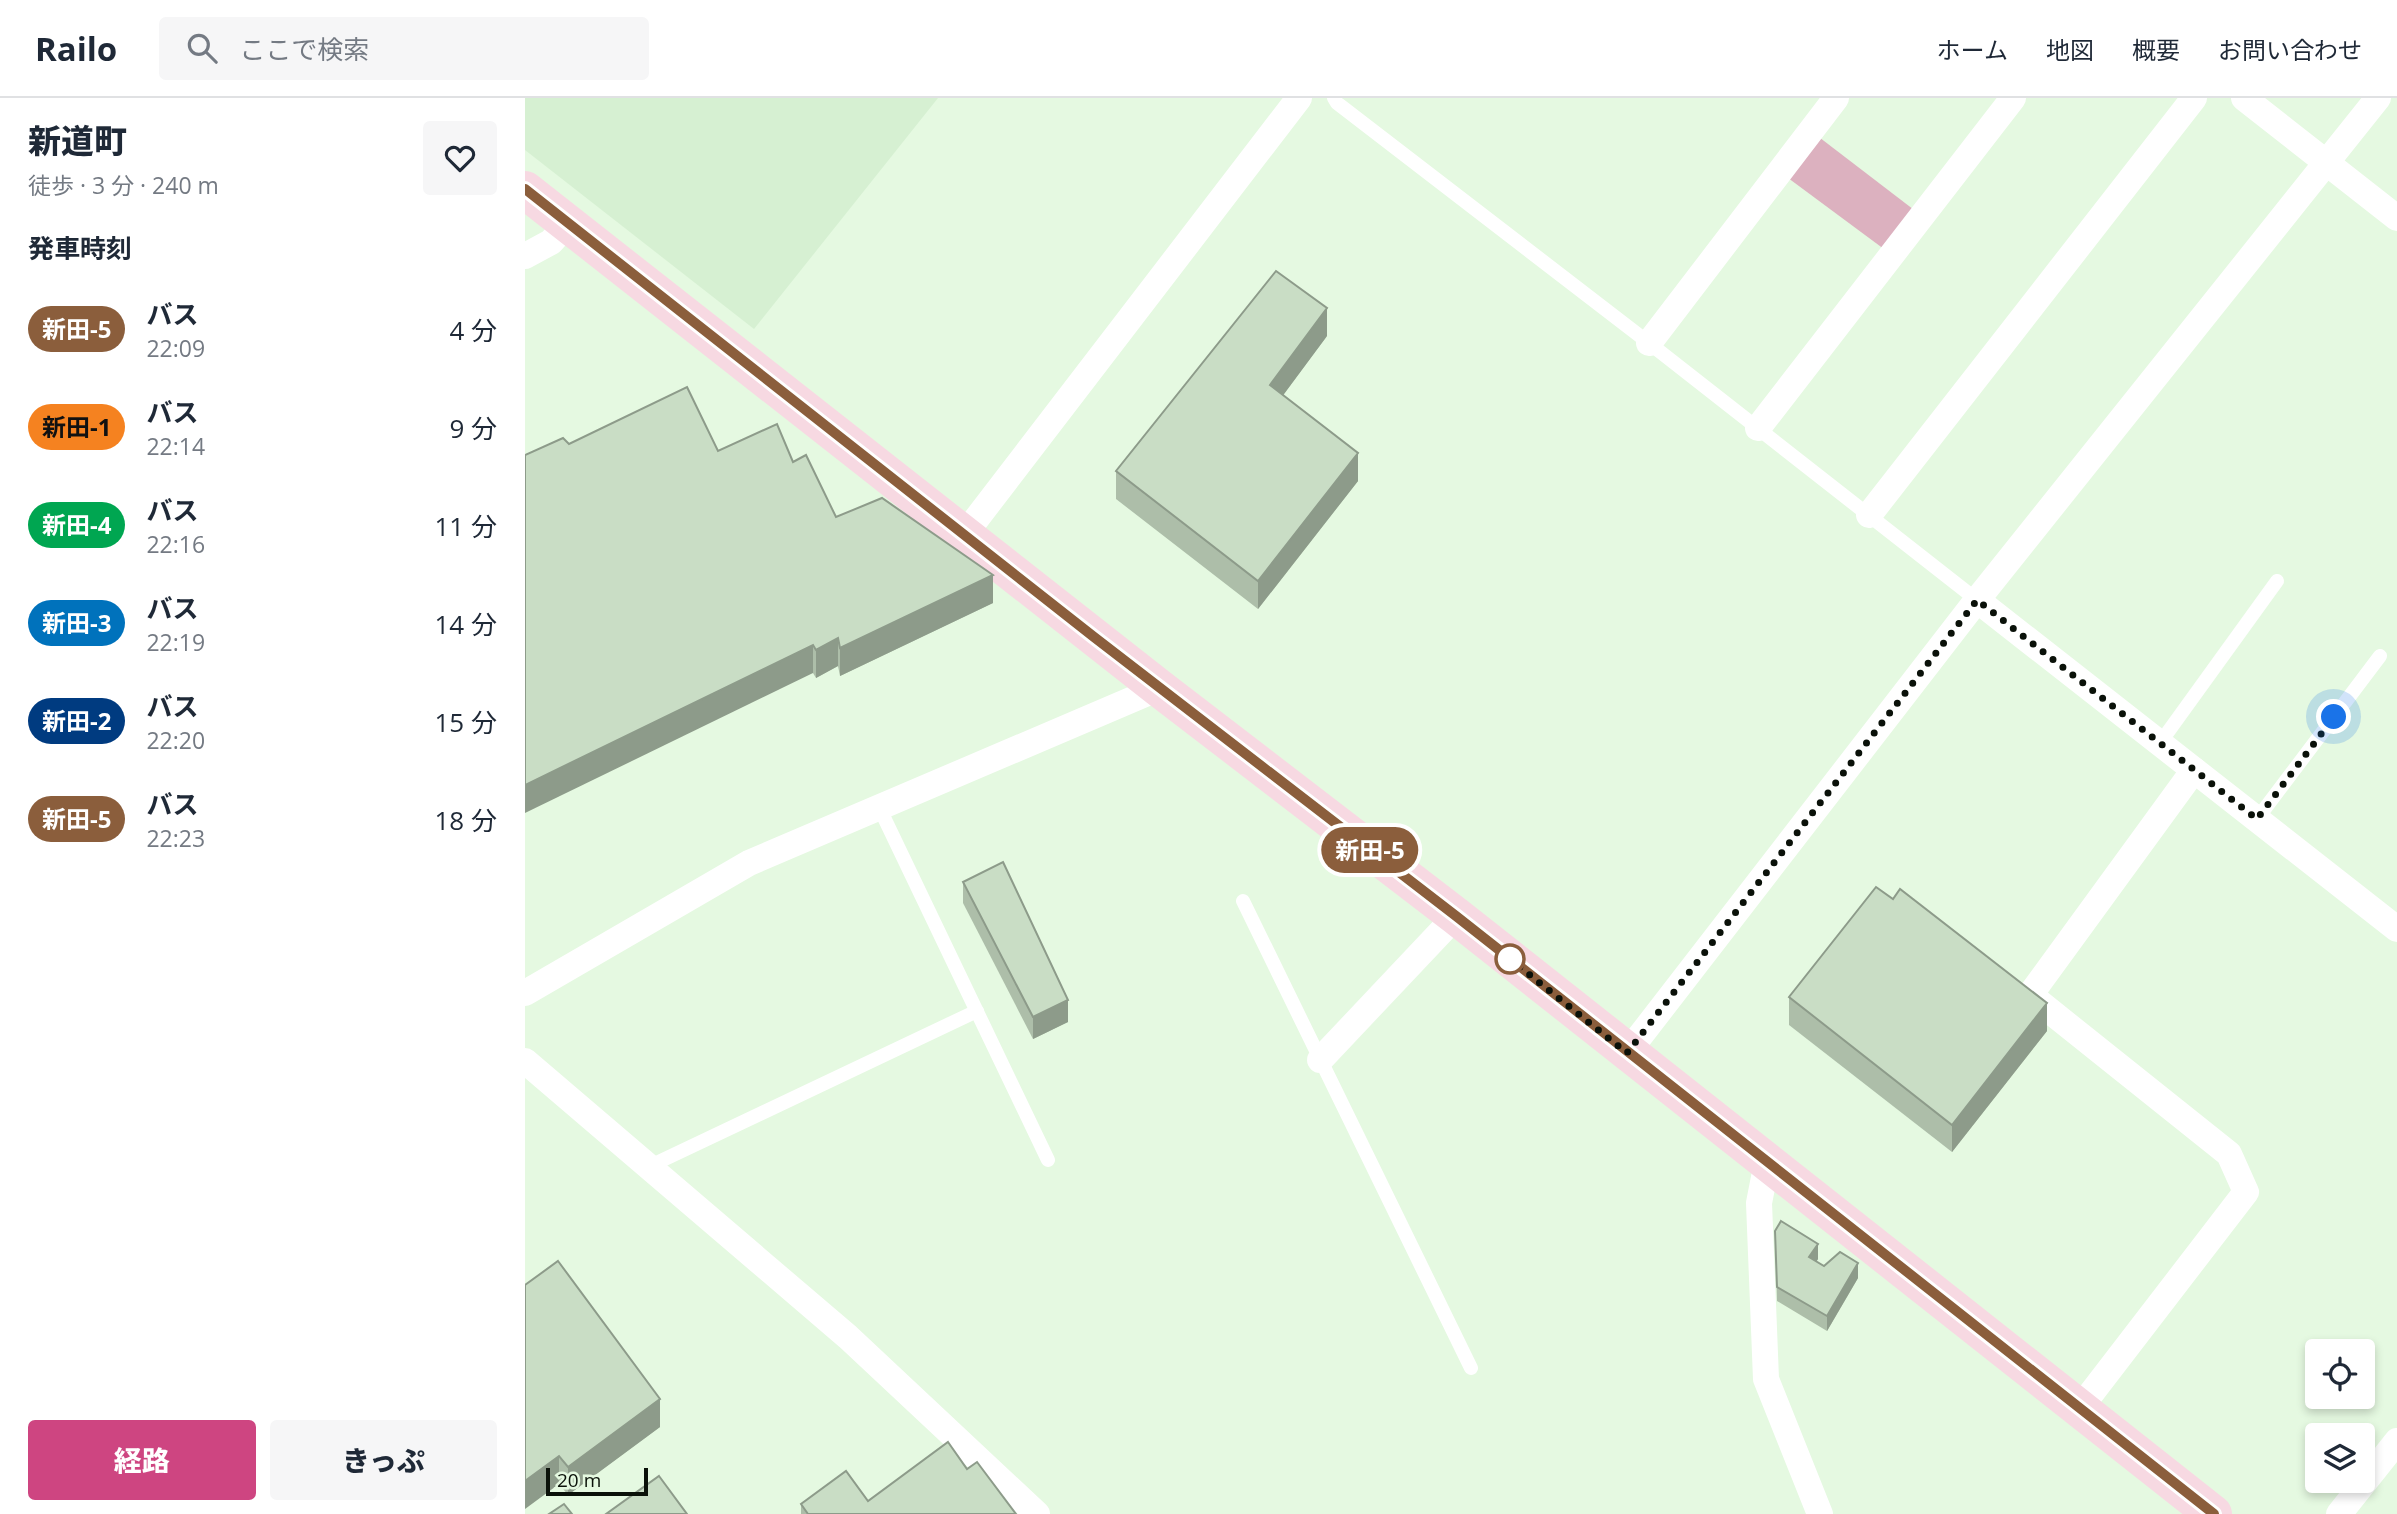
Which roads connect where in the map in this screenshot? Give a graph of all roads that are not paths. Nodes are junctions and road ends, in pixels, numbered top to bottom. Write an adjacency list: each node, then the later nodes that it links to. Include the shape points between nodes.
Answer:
1 (1299, 98): 16 (street)
2 (1334, 98): 13 (lane)
3 (1836, 98): 13 (street)
4 (2013, 98): 14 (street)
5 (2193, 98): 15 (street)
6 (2245, 98): 8 (street)
7 (2378, 98): 8 (street)
8 (2327, 163): 10 (street); 18 (street)
9 (525, 190): 11 (main road)
10 (2397, 218)
11 (568, 223): 12 (street, via 551,242); 16 (main road)
12 (525, 256)
13 (1649, 343): 14 (lane)
14 (1758, 428): 15 (lane)
15 (1869, 515): 18 (lane)
16 (964, 536): 20 (main road)
17 (2277, 581): 21 (lane)
18 (1977, 600): 21 (street); 30 (street)
19 (2380, 656): 24 (lane)
20 (1159, 688): 23 (street); 26 (main road)
21 (2160, 743): 22 (street)
22 (2194, 770): 24 (street); 37 (street, via 2030,995 2229,1154 2246,1192)
23 (879, 807): 28 (street, via 749,863); 29 (lane)
24 (2257, 819): 27 (street)
25 (1243, 901): 31 (lane)
26 (1456, 916): 30 (main road); 31 (street)
27 (2397, 929)
28 (525, 993)
29 (977, 1011): 33 (lane); 35 (lane)
30 (1627, 1053): 34 (main road)
31 (1320, 1060): 36 (lane)
32 (525, 1061): 35 (street)
33 (1048, 1160)
34 (1767, 1162): 37 (main road); 40 (street, via 1759,1203 1766,1379)
35 (648, 1167): 39 (street, via 848,1337)
36 (1471, 1368)
37 (2080, 1408): 41 (main road)
38 (2397, 1441): 42 (street)
39 (1037, 1514)
40 (1820, 1514)
41 (2213, 1514)
42 (2339, 1514)

